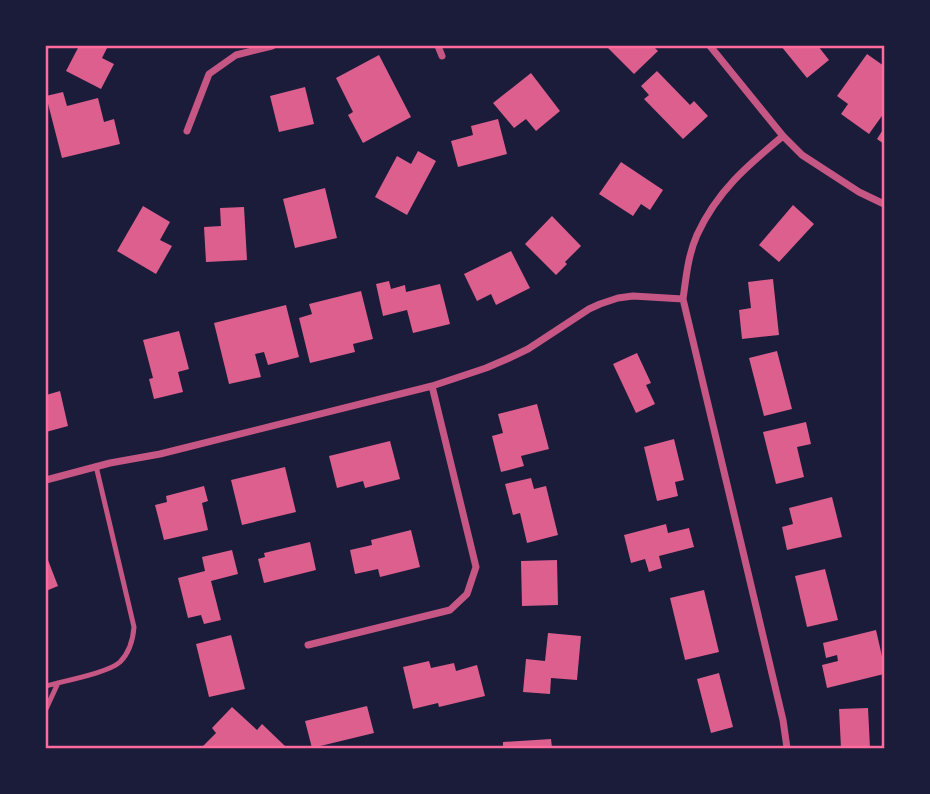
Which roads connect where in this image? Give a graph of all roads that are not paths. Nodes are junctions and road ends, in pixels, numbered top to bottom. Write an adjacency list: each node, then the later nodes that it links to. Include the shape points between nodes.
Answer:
1 (272, 46): 5 (street, via 236,55 209,74)
2 (438, 46): 4 (street)
3 (709, 46): 6 (street)
4 (442, 56)
5 (187, 131)
6 (783, 136): 7 (street, via 802,155); 8 (street, via 716,199 696,236)
7 (884, 204)
8 (683, 299): 9 (street, via 633,296 600,304 528,349); 16 (street)
9 (432, 386): 10 (street); 12 (street, via 476,567 467,594 450,610)
10 (96, 466): 11 (street); 13 (lane, via 134,627 133,641 118,664)
11 (46, 480)
12 (307, 645)
13 (58, 682): 14 (lane); 15 (lane)
14 (46, 686)
15 (46, 709)
16 (787, 748)

